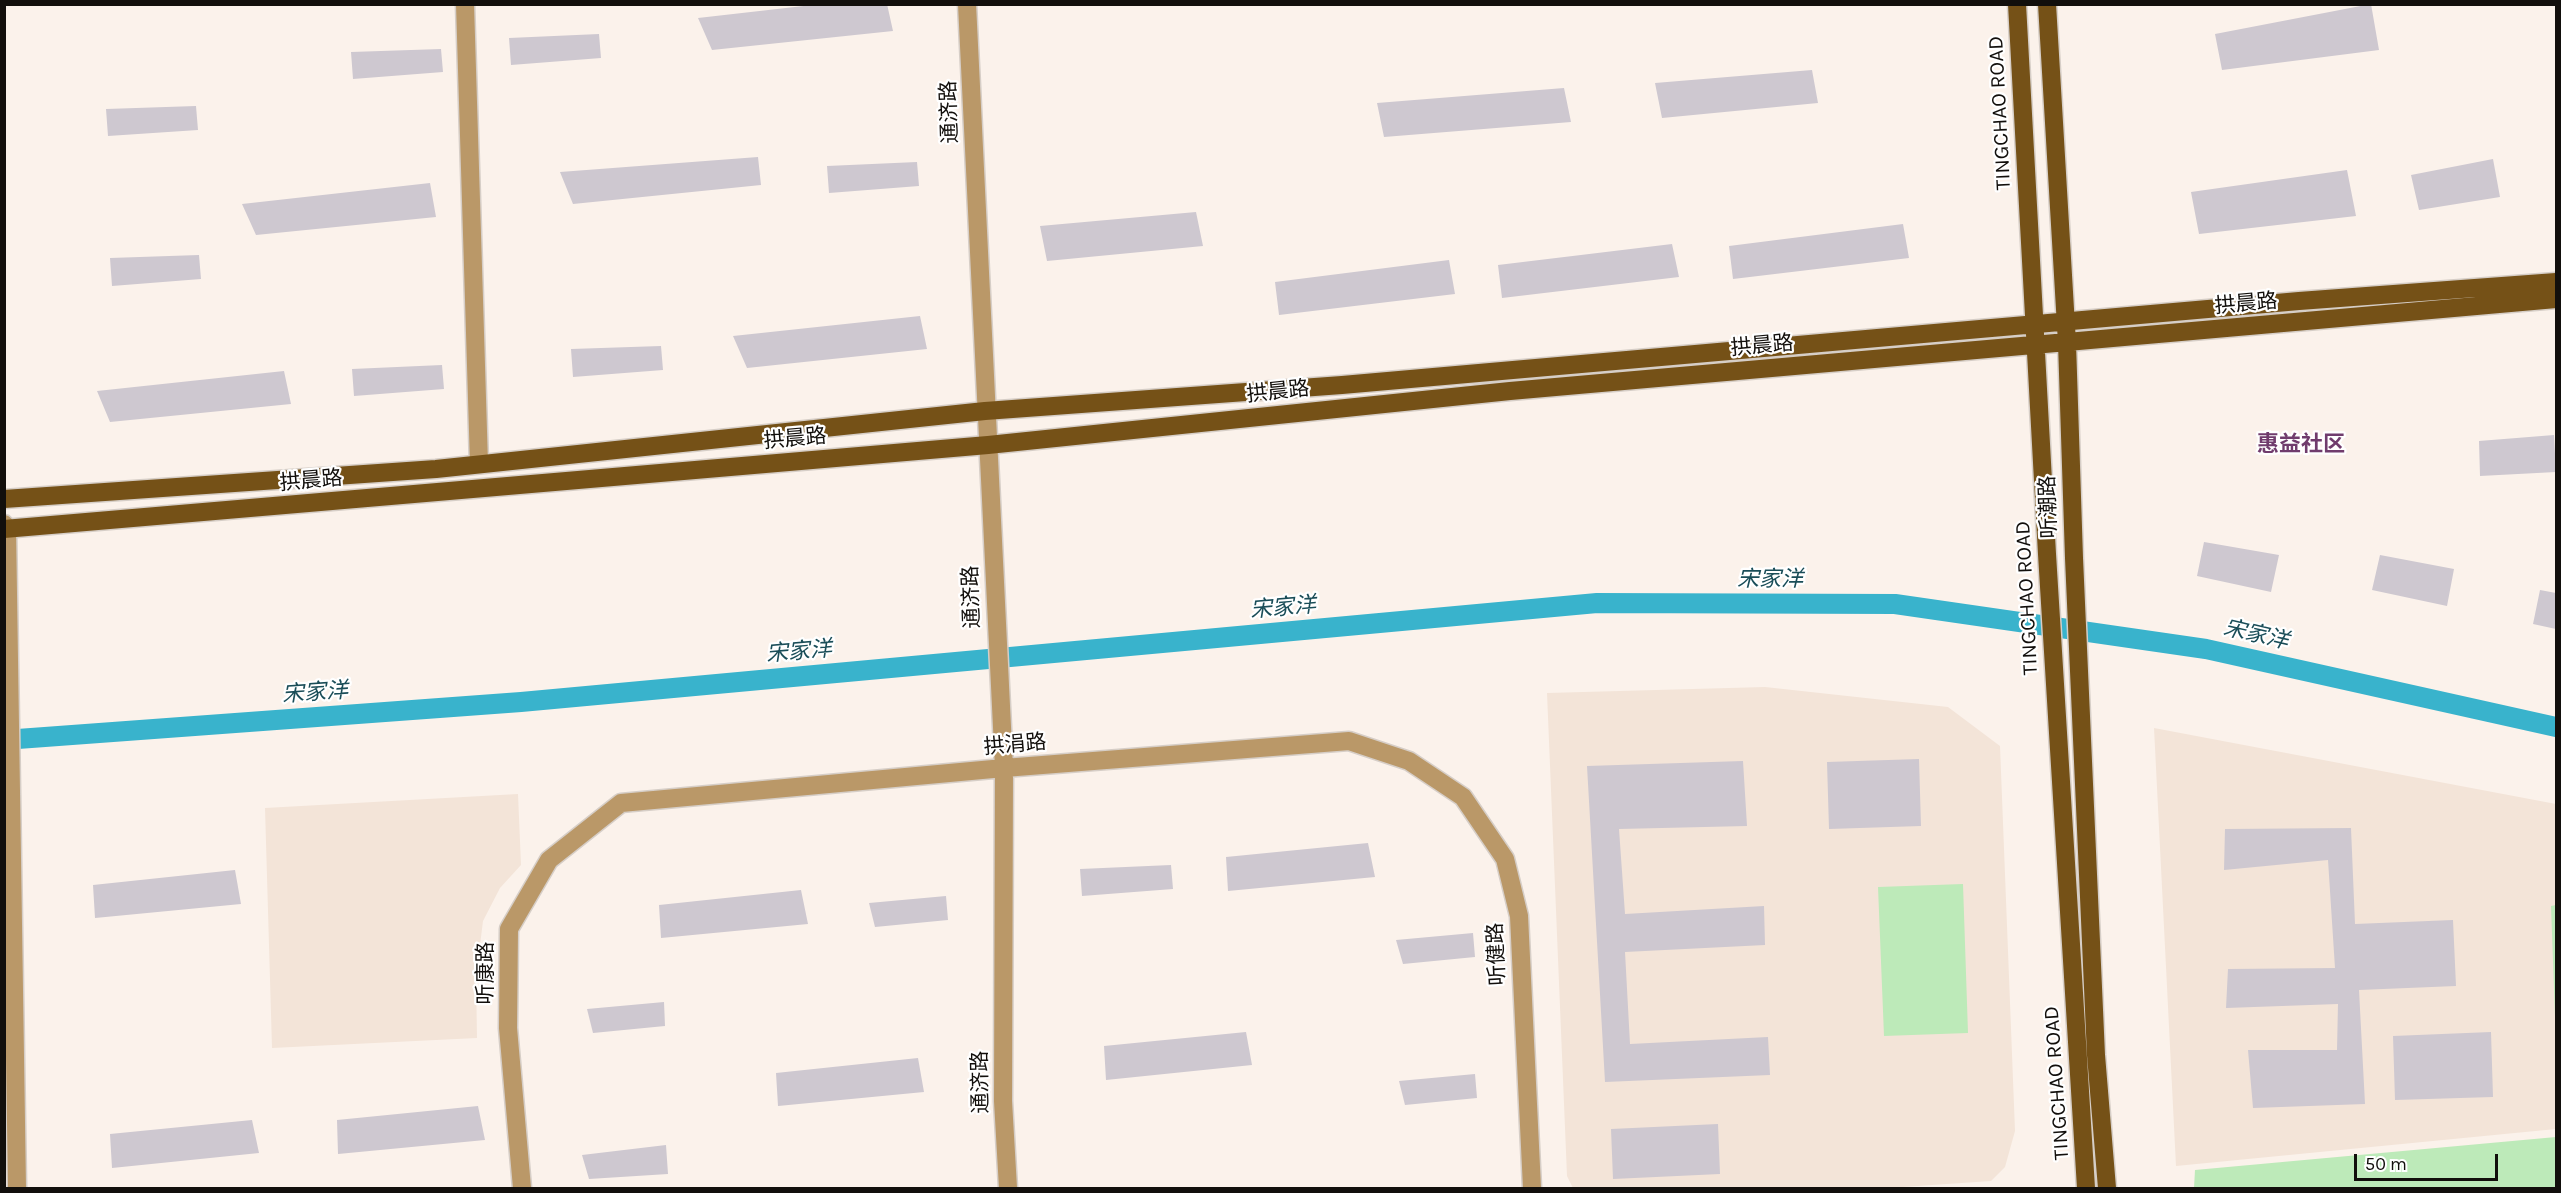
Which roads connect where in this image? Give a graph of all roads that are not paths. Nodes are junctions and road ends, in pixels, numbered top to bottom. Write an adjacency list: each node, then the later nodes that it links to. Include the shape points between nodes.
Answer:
1 (465, 4): 13 (street)
2 (968, 4): 11 (street, 通济路)
3 (2017, 4): 8 (main road, TINGCHAO ROAD)
4 (2047, 4): 7 (main road, 听潮路)
5 (2556, 282): 7 (main road, 拱晨路)
6 (2556, 299): 9 (main road, 拱晨路)
7 (2066, 323): 8 (main road, 拱晨路); 9 (main road, 听潮路)
8 (2036, 324): 10 (main road, TINGCHAO ROAD); 11 (main road, 拱晨路, via 1342,385)
9 (2067, 343): 10 (main road, 拱晨路); 24 (main road, 听潮路, via 2096,1055)
10 (2036, 345): 12 (main road, 拱晨路, via 1510,391); 23 (main road, TINGCHAO ROAD)
11 (985, 411): 12 (street, 通济路); 13 (main road, 拱晨路)
12 (988, 445): 15 (main road, 拱晨路); 17 (street, 通济路)
13 (479, 464): 14 (main road, 拱晨路)
14 (4, 499)
15 (5, 527): 19 (street)
16 (1409, 761): 17 (street, 拱涓路, via 1349,741); 22 (street, 听健路, via 1463,797 1505,859 1519,916)
17 (1004, 768): 18 (street, 拱涓路); 21 (street, 通济路, via 1004,1101)
18 (621, 803): 20 (street, 听康路, via 549,860 509,929 508,1028)
19 (17, 1188)
20 (522, 1188)
21 (1008, 1188)
22 (1532, 1188)
23 (2086, 1188)
24 (2107, 1188)

